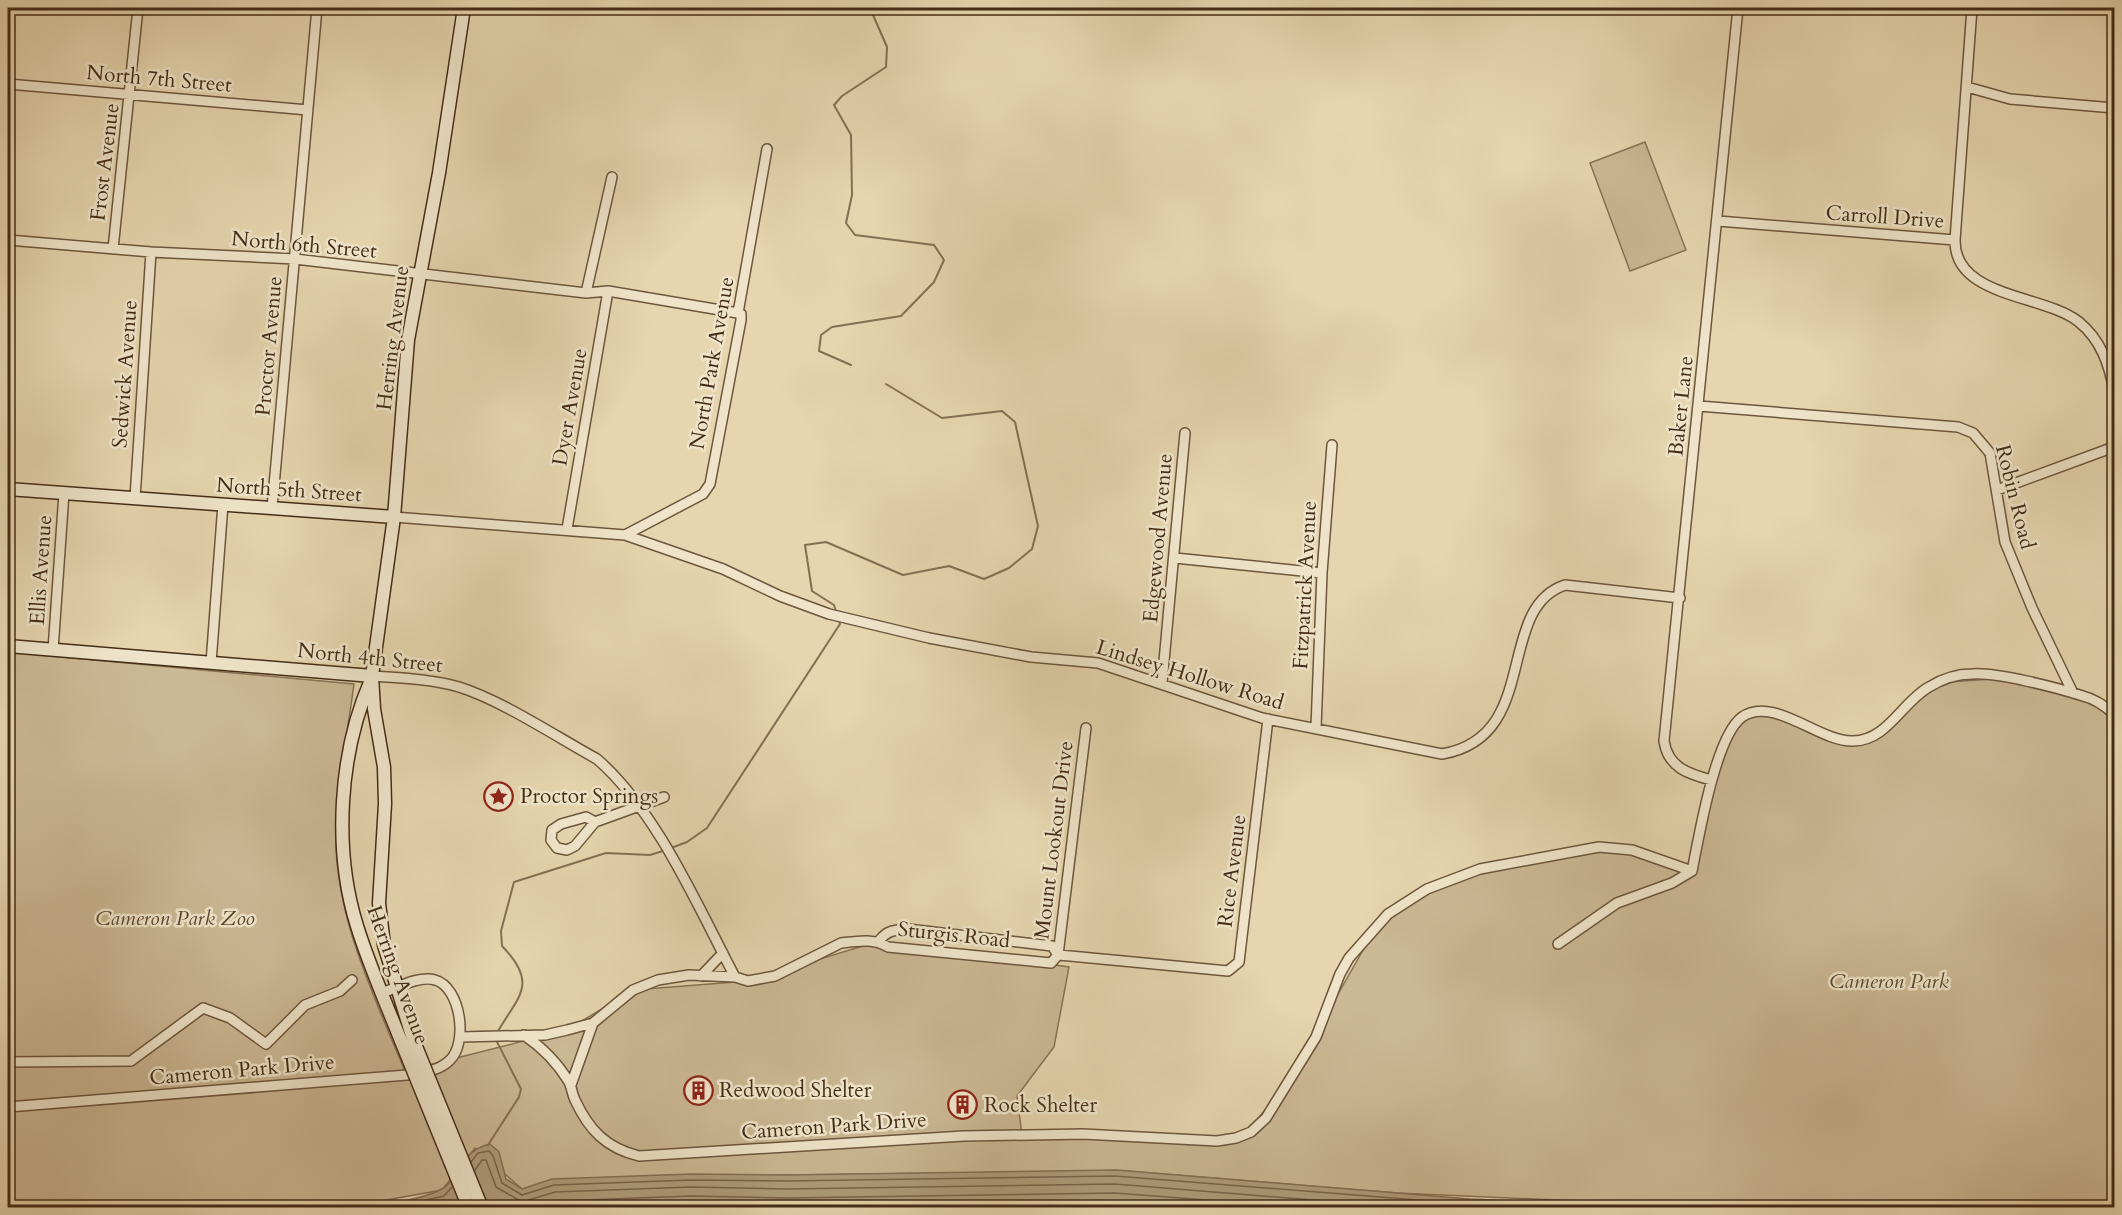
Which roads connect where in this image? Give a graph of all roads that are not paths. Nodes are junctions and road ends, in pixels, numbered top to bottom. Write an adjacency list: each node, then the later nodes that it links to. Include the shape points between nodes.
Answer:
1 (138, 8): 8 (street, Frost Avenue)
2 (318, 8): 10 (street, Proctor Avenue)
3 (464, 8): 19 (main road, Herring Avenue)
4 (1738, 8): 13 (street, Baker Lane)
5 (1972, 8): 7 (street)
6 (8, 84): 8 (street, North 7th Street)
7 (1967, 87): 9 (street, via 2010,99); 15 (street)
8 (131, 94): 10 (street, North 7th Street); 16 (street, Frost Avenue)
9 (2115, 108)
10 (308, 110): 18 (street, Proctor Avenue)
11 (767, 149): 22 (street, North Park Avenue)
12 (612, 177): 21 (street)
13 (1718, 221): 15 (street, Carroll Drive); 24 (street, Baker Lane)
14 (8, 240): 16 (street, North 6th Street)
15 (1955, 240): 23 (street, Carroll Drive, via 1963,267 1976,280 2057,309 2088,331 2108,363)
16 (113, 249): 17 (street, North 6th Street)
17 (151, 252): 18 (street, North 6th Street); 31 (street, Sedwick Avenue)
18 (295, 260): 19 (street, North 6th Street); 33 (street, Proctor Avenue)
19 (419, 276): 21 (street, North 6th Street); 34 (main road, Herring Avenue, via 408,340)
20 (608, 291): 21 (street, North 6th Street); 22 (street, North 6th Street); 35 (street, Dyer Avenue)
21 (586, 293)
22 (738, 313): 36 (street, North Park Avenue, via 741,320 707,489)
23 (2115, 391)
24 (1699, 406): 29 (street, Robin Road, via 1966,429 1986,445); 39 (street, Baker Lane)
25 (1185, 433): 37 (street, Edgewood Avenue)
26 (1332, 445): 38 (street, Fitzpatrick Avenue)
27 (2115, 447): 29 (street)
28 (8, 489): 30 (main road, North 5th Street)
29 (1996, 490): 45 (street, Robin Road, via 2005,542)
30 (64, 493): 31 (main road, North 5th Street); 41 (street, Ellis Avenue)
31 (135, 498): 32 (main road, North 5th Street)
32 (223, 504): 33 (main road, North 5th Street); 42 (street)
33 (272, 508): 34 (main road, North 5th Street)
34 (394, 517): 35 (street, North 5th Street); 43 (main road, Herring Avenue)
35 (567, 529): 36 (street, Lindsey Hollow Road)
36 (626, 535): 44 (street, Lindsey Hollow Road, via 723,568 780,596 847,619 1020,655 1098,663)
37 (1174, 558): 38 (street); 44 (street, Edgewood Avenue)
38 (1322, 573): 49 (street, Fitzpatrick Avenue)
39 (1680, 598): 49 (street, Lindsey Hollow Road, via 1565,585 1547,593 1531,616 1497,720 1476,742 1454,752 1442,754 1400,747); 50 (street, Baker Lane, via 1665,747 1680,770)
40 (8, 646): 41 (main road, North 4th Street)
41 (53, 650): 42 (main road, North 4th Street)
42 (211, 663): 43 (main road, North 4th Street)
43 (372, 676): 52 (street, North 4th Street, via 460,687 490,701 597,759); 63 (main road, Herring Avenue, via 384,767 379,903 384,945); 64 (main road, Herring Avenue, via 358,708 349,754 344,840 356,925)
44 (1162, 682): 47 (street, Lindsey Hollow Road)
45 (2073, 693): 46 (street, via 2094,700); 50 (street, via 1994,675 1958,675 1920,693 1876,735 1852,741 1835,739 1772,712 1752,712 1736,723)
46 (2115, 714)
47 (1268, 719): 49 (street, Lindsey Hollow Road); 59 (street, Rice Avenue, via 1239,962 1228,971)
48 (1086, 728): 58 (street, Mount Lookout Drive)
49 (1316, 728)
50 (1711, 780): 54 (street)
51 (664, 797): 52 (street)
52 (637, 805): 53 (street); 57 (street, North 4th Street, via 673,859)
53 (596, 822): 53 (street, via 586,817 561,824 552,830 551,840 557,848 567,850)
54 (1692, 871): 56 (street, via 1672,883 1617,903); 70 (street, Cameron Park Drive, via 1632,850 1599,847 1480,869 1427,889 1388,914 1354,951 1340,974 1316,1037 1266,1118 1251,1132 1228,1140 1083,1134 964,1136 639,1156 625,1153 598,1136 584,1118)
55 (879, 941): 58 (street, Sturgis Road, via 888,947 1051,963); 58 (street, Sturgis Road, via 891,930 908,929 1052,946); 61 (street, Sturgis Road, via 841,943 775,976 748,981)
56 (1558, 944)
57 (723, 953): 60 (street); 61 (street, North 4th Street)
58 (1058, 955): 59 (street, Sturgis Road)
59 (1179, 966)
60 (701, 976): 61 (street, Sturgis Road); 65 (street, Sturgis Road, via 658,980 633,990)
61 (735, 977)
62 (352, 980): 69 (street, via 340,991 305,1005 266,1044 230,1018 203,1008 131,1061)
63 (398, 987): 64 (street); 67 (street, via 425,979 437,980 446,987 457,1009); 68 (main road, Herring Avenue)
64 (382, 993): 68 (main road, Herring Avenue)
65 (593, 1023): 66 (street, Sturgis Road, via 545,1035); 70 (street)
66 (524, 1035): 67 (street, Sturgis Road); 70 (street, Cameron Park Drive, via 557,1063)
67 (461, 1037): 71 (street, Cameron Park Drive, via 458,1050 441,1068 416,1073)
68 (407, 1040): 74 (main road, Herring Avenue, bridge); 75 (main road, Herring Avenue, bridge)
69 (8, 1062)
70 (571, 1085)
71 (8, 1107)
72 (2115, 1147): 73 (street)
73 (2115, 1159)
74 (469, 1208)
75 (482, 1208)

